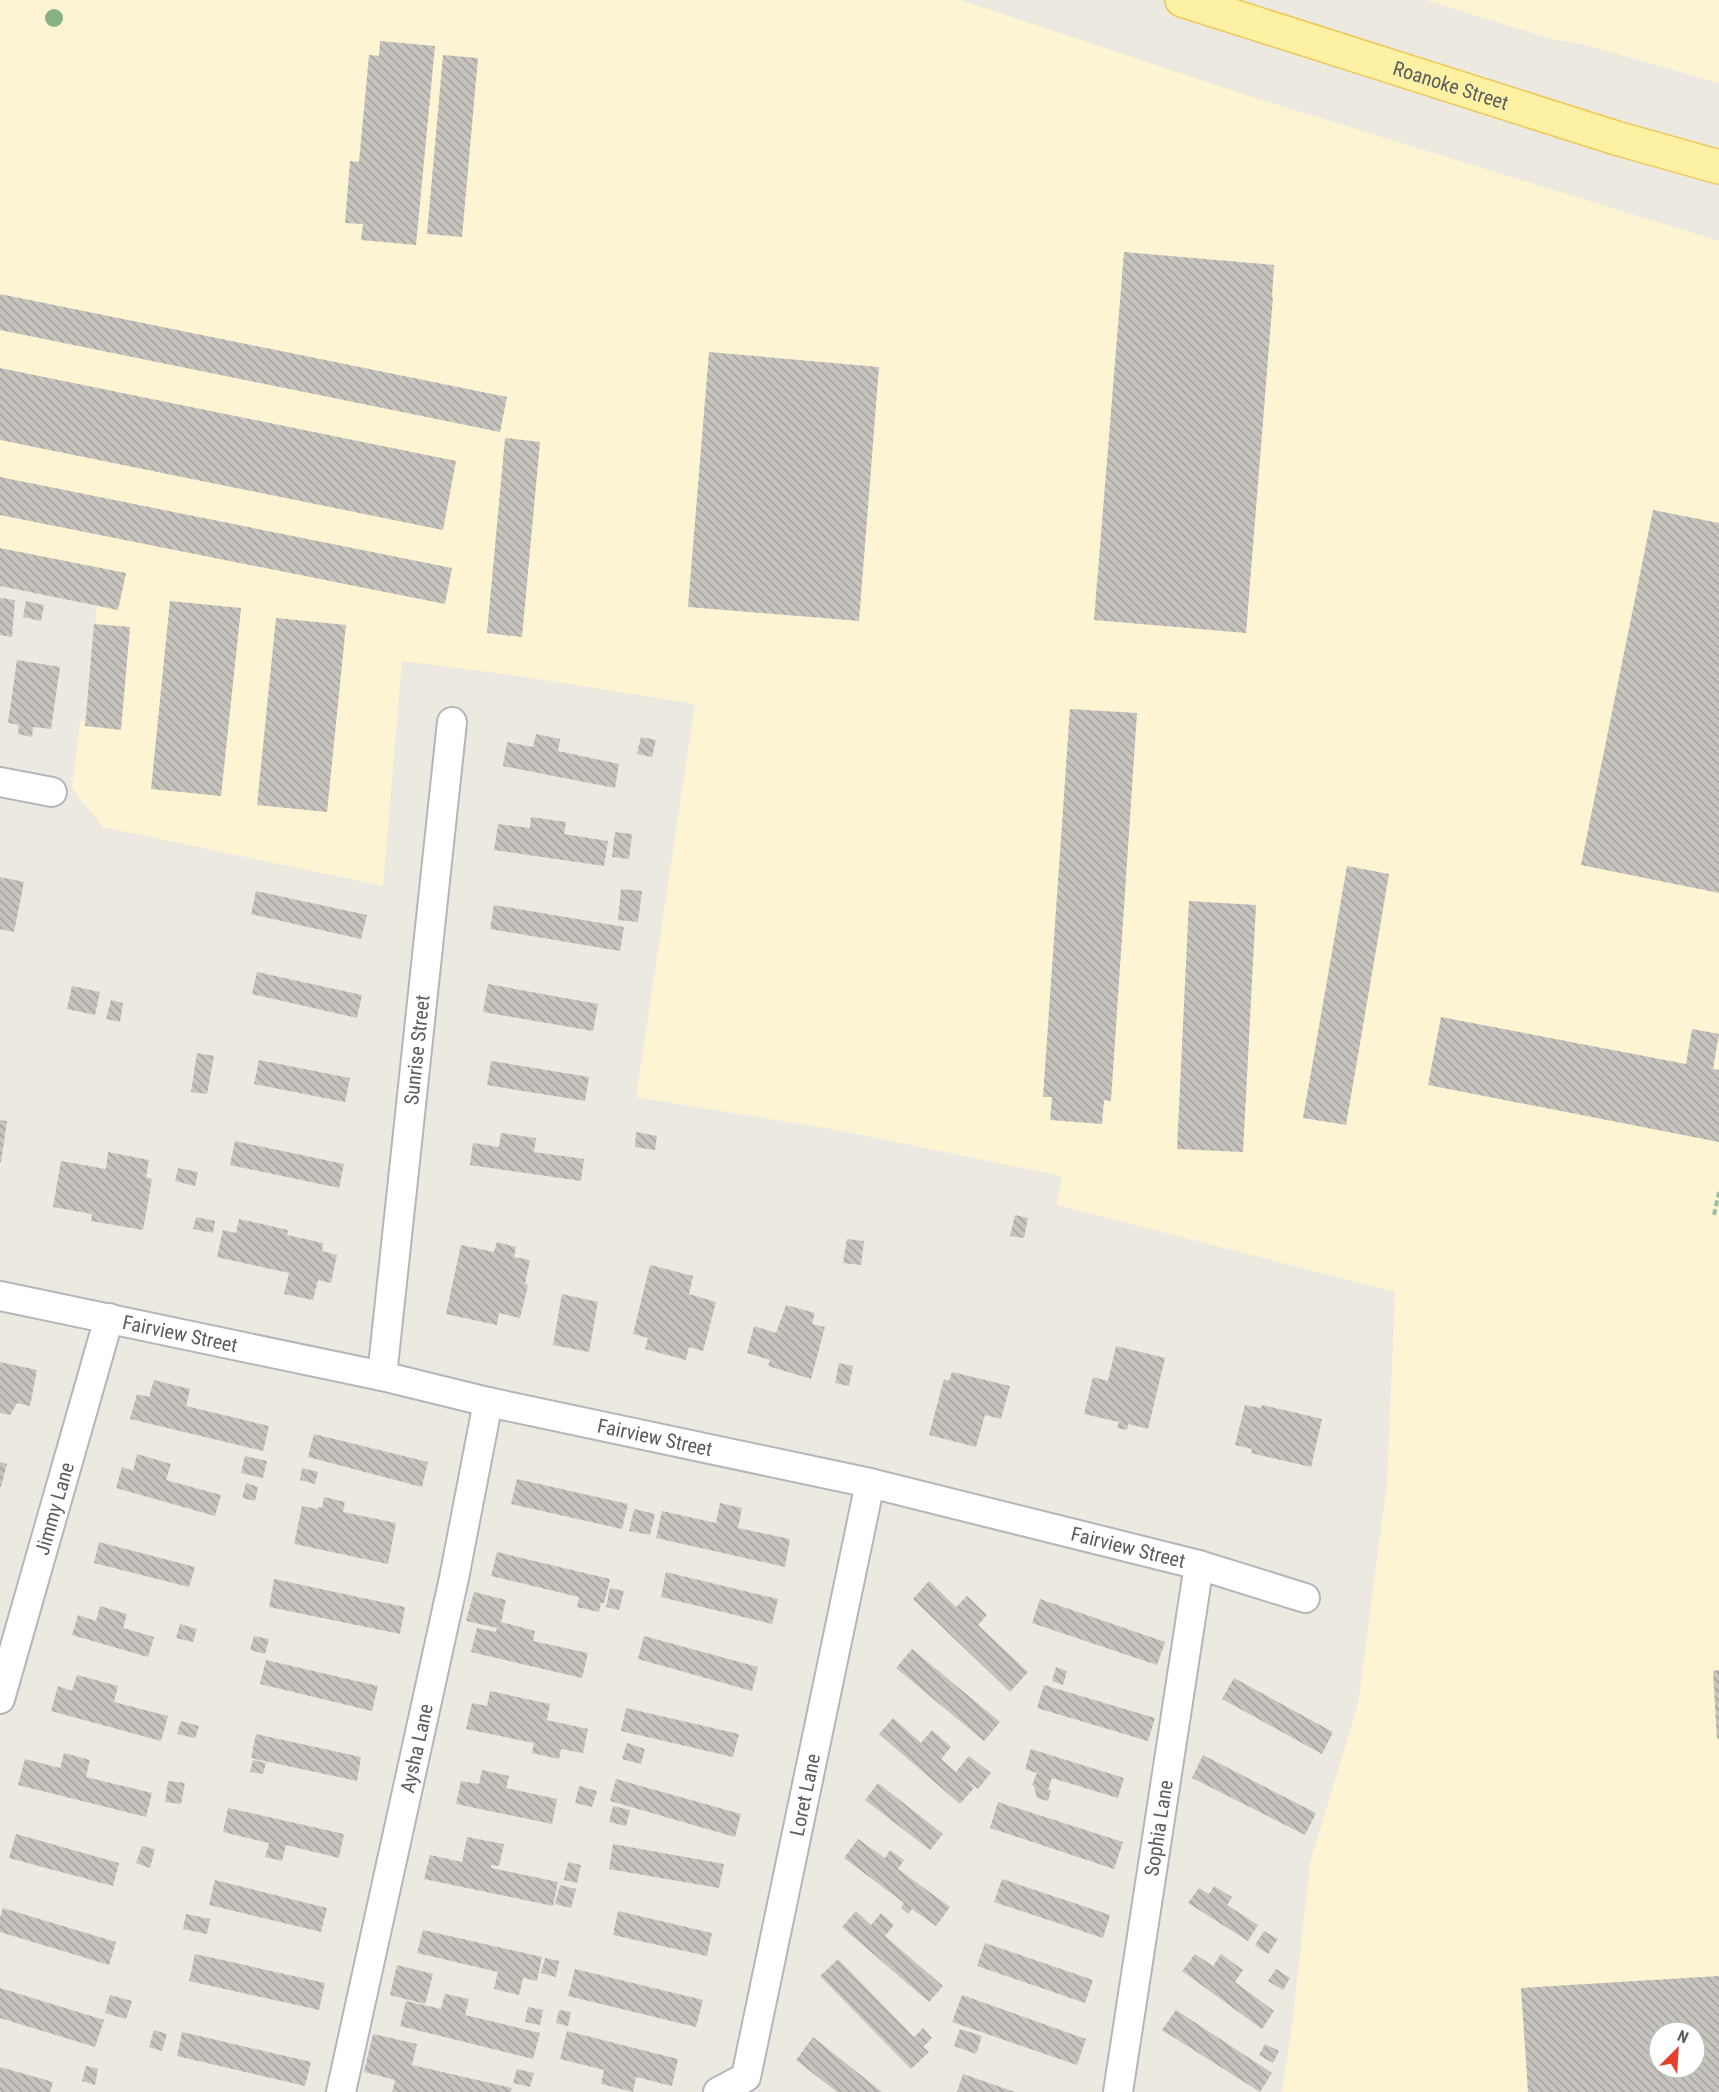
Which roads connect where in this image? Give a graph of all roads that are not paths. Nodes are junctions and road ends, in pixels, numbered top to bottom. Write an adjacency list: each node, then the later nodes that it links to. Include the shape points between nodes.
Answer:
1 (1182, 0): 2 (main road, Roanoke Street)
2 (1719, 167)
3 (452, 722): 8 (street, Sunrise Street)
4 (0, 782): 5 (street)
5 (52, 792)
6 (0, 1296): 7 (street, Fairview Street)
7 (109, 1318): 8 (street, Fairview Street); 13 (street, Jimmy Lane)
8 (382, 1376): 9 (street, Fairview Street)
9 (488, 1401): 10 (street, Fairview Street); 14 (street, Aysha Lane, via 454,1578)
10 (870, 1483): 11 (street, Fairview Street); 15 (street, Loret Lane, via 746,2077)
11 (1199, 1565): 12 (street, Fairview Street); 16 (street, Sophia Lane)
12 (1305, 1598)
13 (0, 1699)
14 (341, 2092)
15 (718, 2092)
16 (1118, 2092)

